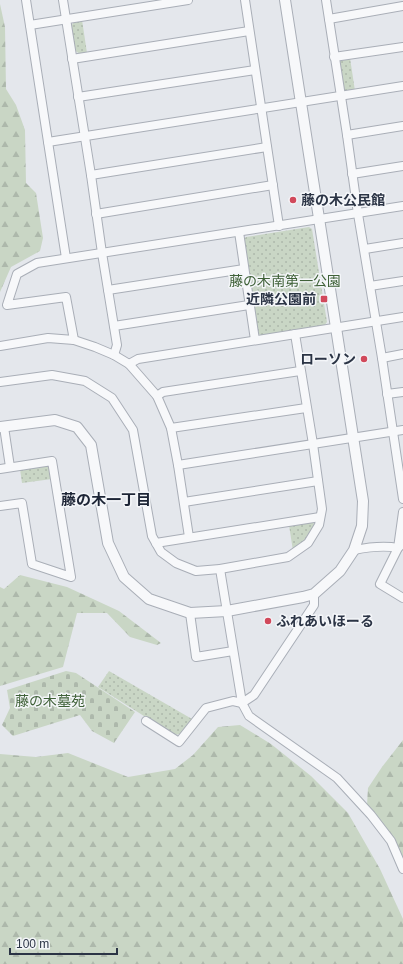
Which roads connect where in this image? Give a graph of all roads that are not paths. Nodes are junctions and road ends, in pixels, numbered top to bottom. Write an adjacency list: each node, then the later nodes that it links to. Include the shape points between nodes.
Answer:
1 (26, 0): 10 (street)
2 (63, 0): 9 (street)
3 (188, 0): 9 (street)
4 (244, 0): 11 (street)
5 (285, 0): 19 (street)
6 (326, 0): 8 (street)
7 (403, 6): 8 (street)
8 (329, 18): 13 (street)
9 (66, 19): 10 (street); 14 (street)
10 (30, 25): 24 (street)
11 (249, 31): 14 (street); 15 (street)
12 (403, 46): 13 (street)
13 (334, 57): 17 (street)
14 (72, 58): 18 (street)
15 (255, 70): 18 (street); 20 (street)
16 (403, 86): 17 (street)
17 (340, 96): 19 (street); 22 (street)
18 (78, 97): 23 (street)
19 (301, 102): 20 (street); 33 (street)
20 (261, 109): 23 (street); 25 (street)
21 (403, 126): 22 (street)
22 (347, 135): 27 (street)
23 (84, 136): 24 (street); 28 (street)
24 (48, 142): 39 (street)
25 (267, 147): 28 (street); 29 (street)
26 (403, 166): 27 (street)
27 (352, 174): 32 (street)
28 (91, 175): 31 (street)
29 (273, 185): 31 (street); 34 (street)
30 (403, 206): 32 (street)
31 (96, 214): 38 (street)
32 (358, 214): 33 (street); 37 (street)
33 (319, 219): 34 (street); 48 (street)
34 (279, 226): 35 (street)
35 (239, 232): 38 (street); 40 (street)
36 (403, 243): 37 (street)
37 (365, 250): 42 (street)
38 (102, 253): 39 (street); 43 (street)
39 (66, 258): 50 (street, via 37,263 17,274 7,305 66,297)
40 (244, 269): 43 (street); 44 (street)
41 (403, 281): 42 (street)
42 (370, 286): 46 (street)
43 (108, 290): 47 (street)
44 (249, 305): 47 (street); 51 (street)
45 (403, 317): 46 (street)
46 (376, 321): 48 (street); 55 (street)
47 (114, 326): 54 (street, via 117,345)
48 (336, 328): 49 (street); 67 (street)
49 (295, 334): 51 (street); 57 (street)
50 (74, 340): 52 (street, via 48,338); 54 (street)
51 (255, 340): 56 (street, via 138,359)
52 (0, 346)
53 (403, 354): 55 (street)
54 (114, 355): 56 (street)
55 (382, 358): 60 (street)
56 (129, 364): 61 (street)
57 (300, 371): 61 (street, via 163,392); 62 (street)
58 (0, 382): 80 (street, via 52,375 85,381 112,398 133,430 152,536)
59 (403, 392): 60 (street)
60 (387, 394): 66 (street)
61 (157, 396): 64 (street)
62 (306, 408): 64 (street); 68 (street)
63 (2, 427): 70 (street); 88 (street, via 55,420 76,427 91,445 108,543 124,577 149,599)
64 (171, 428): 69 (street)
65 (403, 430): 66 (street)
66 (393, 432): 67 (street); 72 (street)
67 (354, 437): 68 (street); 82 (street, via 363,501 362,526)
68 (313, 444): 69 (street); 73 (street)
69 (178, 465): 75 (street)
70 (10, 467): 71 (street); 76 (street, via 52,461 71,578 32,564 22,503)
71 (0, 469)
72 (401, 469): 74 (street)
73 (318, 481): 75 (street); 78 (street, via 322,510)
74 (403, 499)
75 (184, 502): 79 (street)
76 (0, 506)
77 (403, 512): 81 (street)
78 (320, 517): 79 (street); 84 (street, via 319,525 308,543 288,557)
79 (189, 537): 80 (street)
80 (156, 543): 84 (street, via 161,552 176,564 196,571)
81 (401, 546): 82 (street); 83 (street); 86 (street, via 380,584)
82 (354, 550): 85 (street, via 340,571)
83 (403, 556)
84 (220, 569): 87 (street)
85 (314, 594): 87 (street); 90 (street, via 314,605 254,695)
86 (403, 598)
87 (227, 611): 88 (street); 89 (street)
88 (190, 613): 89 (street, via 196,658)
89 (233, 651): 90 (street)
90 (242, 703): 91 (street, via 233,701 206,708 179,742); 92 (street, via 249,716 337,778 371,815 391,842)
91 (146, 721)
92 (403, 869)

